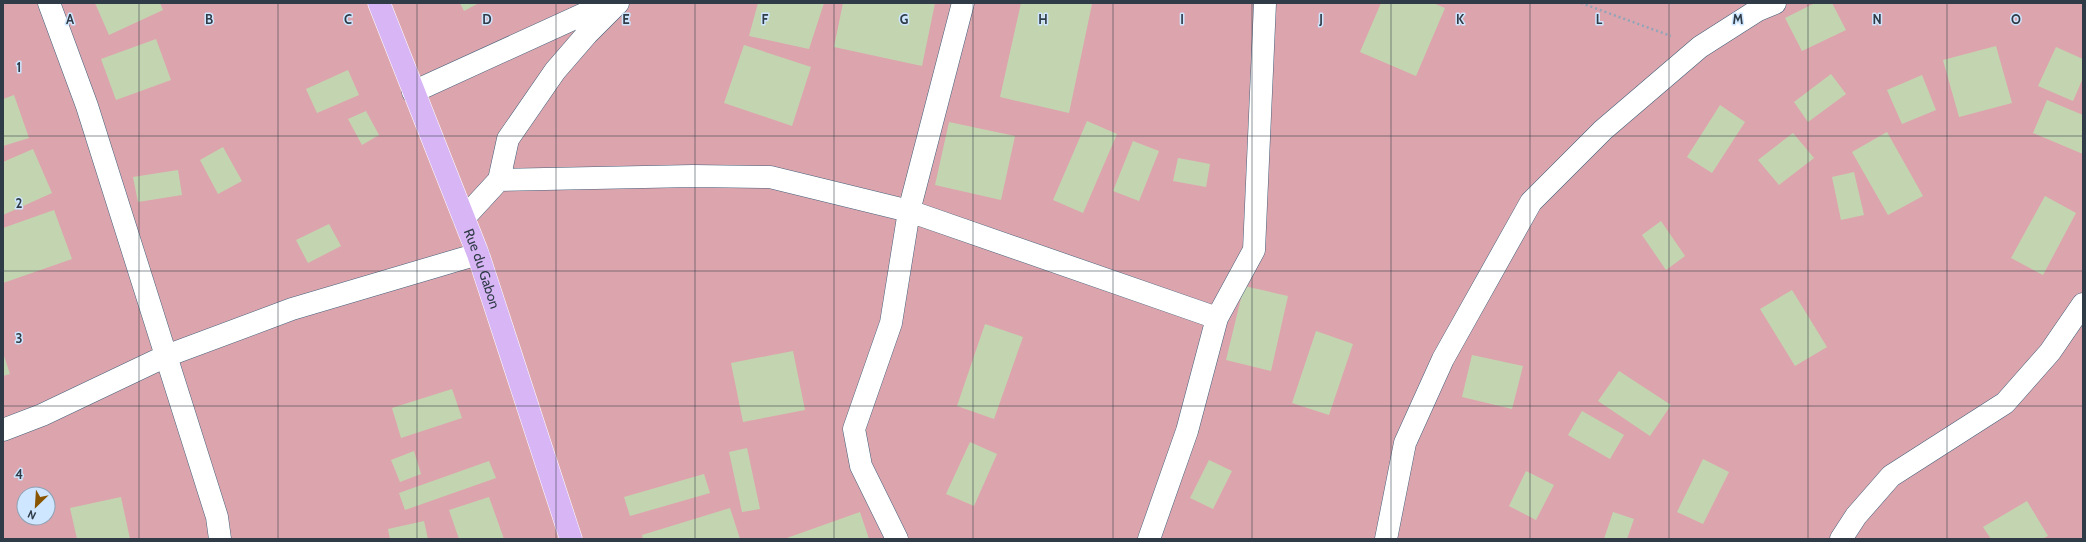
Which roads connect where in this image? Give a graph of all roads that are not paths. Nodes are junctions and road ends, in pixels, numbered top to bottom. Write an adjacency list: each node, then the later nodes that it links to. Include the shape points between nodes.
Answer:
1 (50, 3): 15 (street, via 87,106)
2 (379, 3): 8 (highway, Rue du Gabon)
3 (608, 3): 8 (street)
4 (618, 3): 9 (street, via 555,71 508,139)
5 (963, 3): 10 (street)
6 (1265, 3): 14 (street, via 1254,250)
7 (1774, 3): 21 (street, via 1758,10 1700,47 1603,130 1531,202 1443,359 1405,444)
8 (413, 92): 11 (highway, Rue du Gabon)
9 (499, 180): 10 (street, via 770,177); 11 (street)
10 (909, 211): 14 (street); 19 (street, via 891,323 854,429 861,466)
11 (464, 218): 12 (highway, Rue du Gabon)
12 (478, 254): 15 (street, via 292,309); 18 (highway, Rue du Gabon)
13 (2083, 304): 22 (street, via 2050,352 2005,403 1891,476 1856,516)
14 (1217, 318): 20 (street, via 1187,431)
15 (166, 356): 16 (street, via 42,415); 17 (street, via 217,517)
16 (3, 430)
17 (220, 539)
18 (571, 539)
19 (897, 539)
20 (1149, 539)
21 (1386, 539)
22 (1841, 539)

